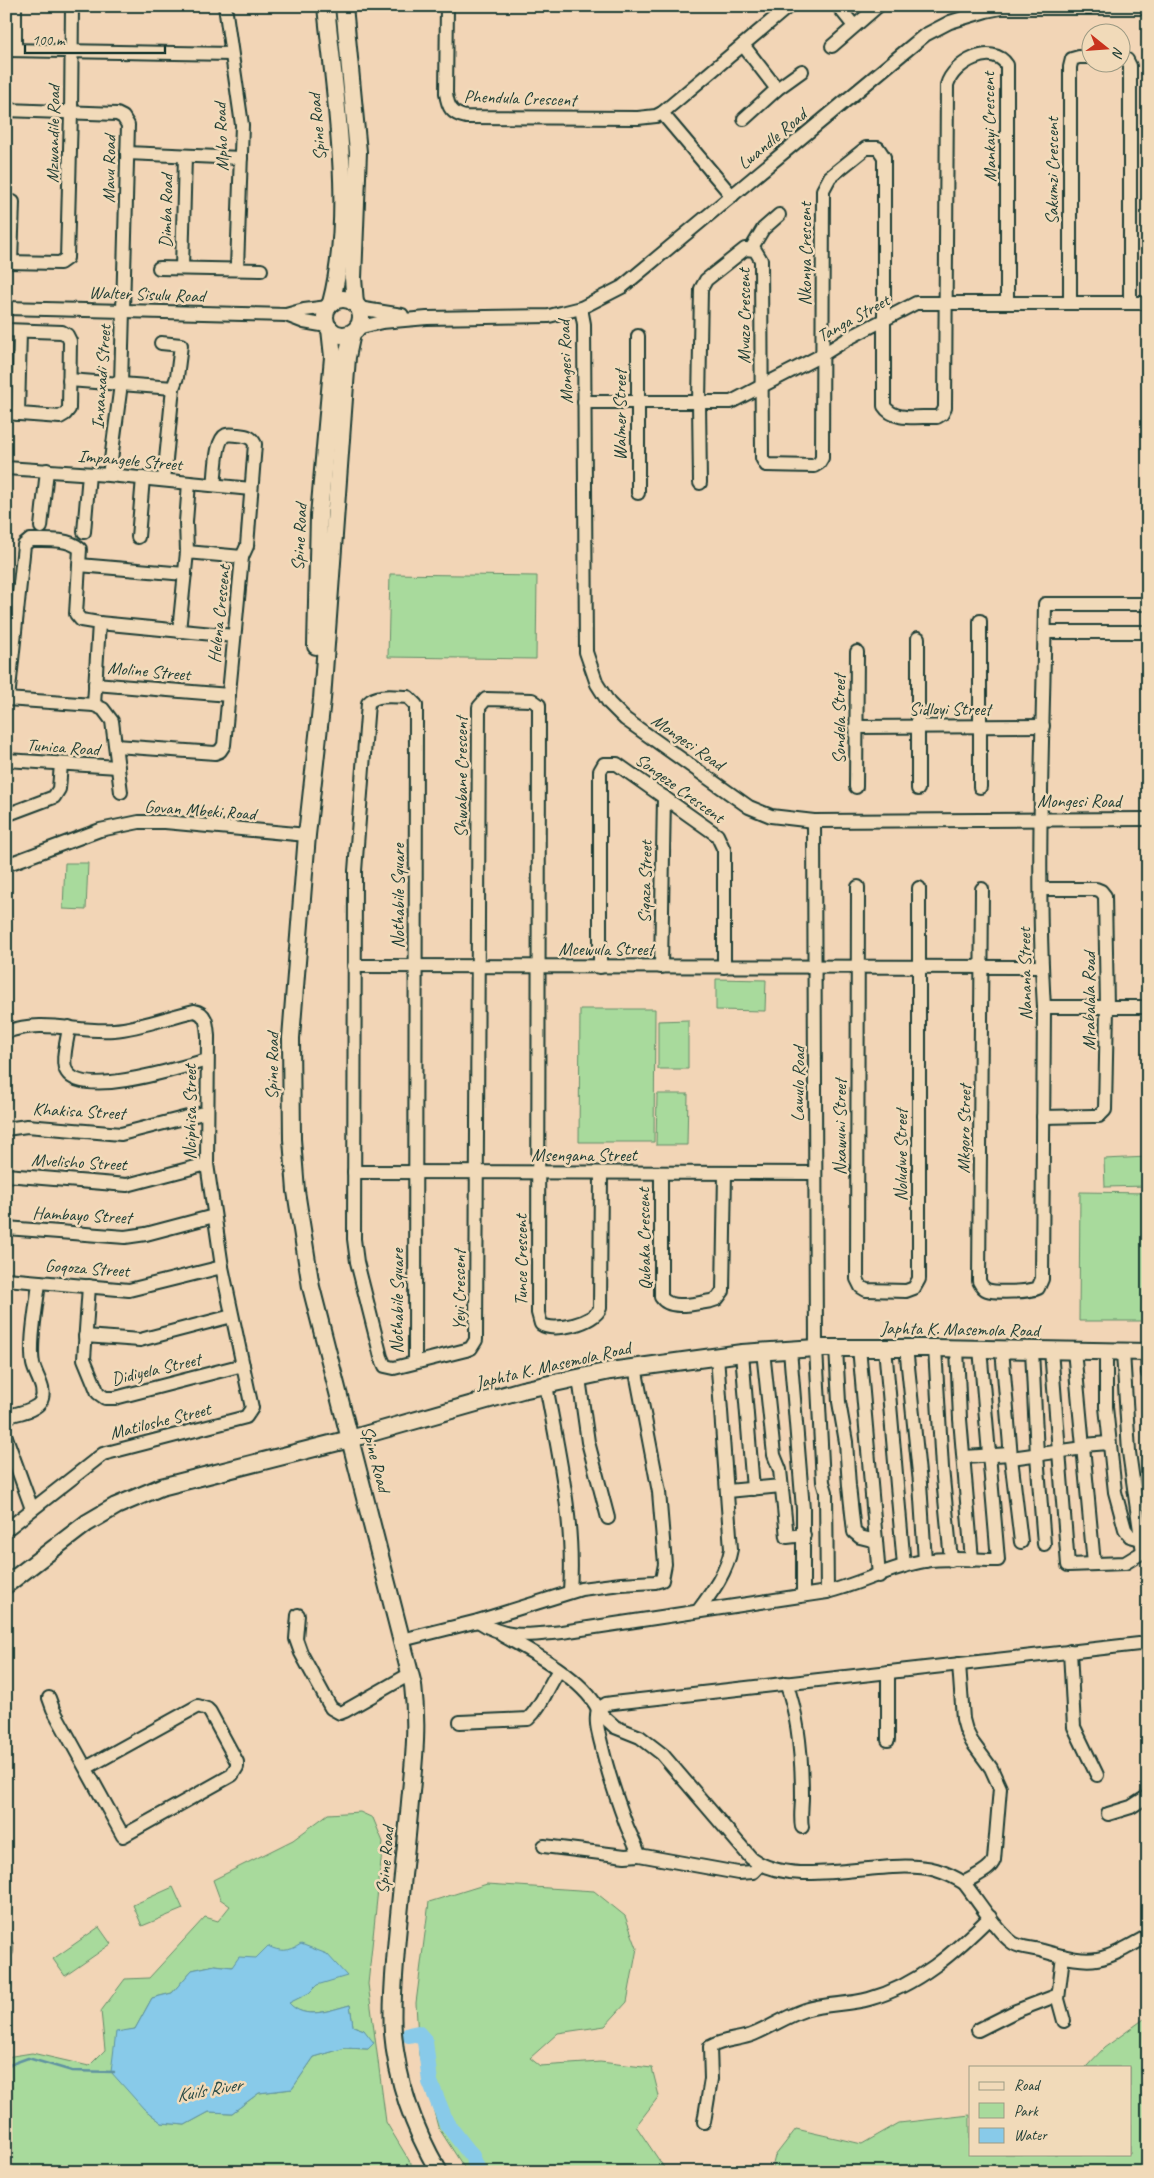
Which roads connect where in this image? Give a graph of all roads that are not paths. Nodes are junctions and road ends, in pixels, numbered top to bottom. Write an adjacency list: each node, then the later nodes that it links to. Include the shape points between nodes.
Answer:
1 (15, 6): 15 (street)
2 (72, 6): 16 (street, Mzwandile Road)
3 (225, 6): 17 (street, Mpho Road)
4 (326, 6): 43 (main road, Spine Road, via 341,182 338,278)
5 (344, 6): 44 (main road, Spine Road, via 358,152 353,278)
6 (446, 6): 24 (street, Phendula Crescent, via 446,94 447,104 453,112 466,117 629,118)
7 (788, 6): 13 (street, Phendula Crescent)
8 (838, 6): 12 (street)
9 (878, 6): 12 (street)
10 (1056, 7): 11 (street, Lwandle Road); 29 (street, Lwandle Road, via 986,11 959,18 925,35)
11 (1148, 8)
12 (854, 26): 14 (street)
13 (743, 46): 21 (street); 24 (street, Phendula Crescent)
14 (832, 46)
15 (10, 50): 16 (street)
16 (72, 51): 17 (street); 23 (street, Mzwandile Road)
17 (232, 54): 28 (street, Mpho Road, via 242,125)
18 (1082, 57): 40 (street, Sakumzi Crescent, via 1072,59 1070,66)
19 (802, 71): 21 (street)
20 (1130, 72): 41 (street)
21 (777, 89): 25 (street)
22 (6, 110): 23 (street, Mavu Road)
23 (71, 112): 26 (street, Mavu Road, via 123,117 128,125); 33 (street, Mzwandile Road, via 67,258 64,262)
24 (662, 113): 29 (street)
25 (744, 119)
26 (127, 153): 27 (street); 47 (street, Mavu Road)
27 (185, 156): 28 (street); 35 (street, Dimba Road)
28 (240, 158): 36 (street, Mpho Road)
29 (732, 196): 46 (street, Lwandle Road, via 622,287)
30 (13, 202): 33 (street)
31 (779, 215): 32 (street, via 763,229)
32 (751, 249): 60 (street, Mvuzo Crescent, via 758,252 762,260); 64 (street, Mvuzo Crescent, via 742,251 706,280 701,289)
33 (8, 262)
34 (159, 268): 35 (street)
35 (182, 268): 36 (street)
36 (237, 268): 37 (street)
37 (261, 270)
38 (947, 302): 39 (street, Tanga Street); 39 (street, Mankayi Crescent, via 947,85 953,73 968,60 978,56 998,56 1007,65); 50 (street, Tanga Street, via 916,303); 50 (street, Nkonya Crescent, via 945,408 937,417 895,416 884,406)
39 (1007, 302): 40 (street, Tanga Street)
40 (1070, 302): 41 (street, Tanga Street)
41 (1130, 302): 42 (street, Tanga Street)
42 (1148, 302)
43 (329, 305): 44 (main road, via 343,299); 48 (street, Walter Sisulu Road); 51 (main road, Spine Road, via 325,316)
44 (357, 306): 49 (street, Lwandle Road); 53 (main road, Spine Road, via 361,318)
45 (6, 308): 47 (street, Walter Sisulu Road)
46 (581, 308): 49 (street, Lwandle Road, via 549,316); 62 (street, Mongesi Road)
47 (123, 311): 48 (street, Walter Sisulu Road); 59 (street, Inxanxadi Street)
48 (286, 315): 51 (street, Walter Sisulu Road)
49 (427, 318): 53 (street, Lwandle Road, via 382,322)
50 (885, 320): 57 (street, Tanga Street); 57 (street, Nkonya Crescent, via 884,157 878,148 870,147 824,185)
51 (328, 327): 53 (main road, via 340,335); 102 (main road, Spine Road, via 333,357 319,516)
52 (6, 330): 54 (street)
53 (354, 330): 102 (main road, Spine Road, via 347,357 322,699)
54 (20, 331): 58 (street, via 62,332 67,335 70,341); 65 (street)
55 (638, 336): 63 (street, Walmer Street)
56 (162, 343): 61 (street, via 181,344)
57 (822, 355): 60 (street, Tanga Street); 60 (street, Mvuzo Crescent, via 823,454 820,463 814,466 766,465 762,455)
58 (70, 380): 59 (street); 65 (street, via 68,409 60,417)
59 (121, 384): 61 (street); 69 (street, Inxanxadi Street)
60 (762, 387): 64 (street, Tanga Street, via 728,403)
61 (173, 388): 71 (street)
62 (584, 402): 63 (street, Tanga Street); 114 (street, Mongesi Road, via 586,652 597,684 625,719 743,804 771,816)
63 (638, 402): 64 (street, Tanga Street); 76 (street, Walmer Street)
64 (699, 402): 73 (street, Mvuzo Crescent)
65 (12, 413)
66 (6, 468): 67 (street, Impangele Street)
67 (47, 470): 68 (street, Impangele Street); 77 (street)
68 (89, 474): 69 (street, Impangele Street); 78 (street)
69 (109, 475): 70 (street, Impangele Street)
70 (143, 478): 71 (street, Impangele Street); 79 (street)
71 (164, 480): 72 (street, Impangele Street)
72 (189, 483): 74 (street, Impangele Street); 80 (street)
73 (700, 483)
74 (214, 485): 75 (street, Impangele Street); 75 (street, via 219,445 228,434 246,436 255,444)
75 (251, 489): 81 (street, via 247,546)
76 (638, 493)
77 (41, 527)
78 (84, 532)
79 (138, 537)
80 (187, 552): 81 (street, Helena Crescent); 83 (street)
81 (242, 557): 90 (street, Helena Crescent)
82 (79, 565): 83 (street); 86 (street, via 76,614 81,620); 95 (street, via 80,549 74,543 30,540 24,545)
83 (185, 574): 87 (street)
84 (1148, 604): 88 (street, Nanana Street, via 1045,604)
85 (980, 621): 97 (street)
86 (99, 623): 87 (street); 93 (street)
87 (180, 631): 90 (street)
88 (1044, 632): 89 (street); 98 (street, Nanana Street)
89 (1148, 632)
90 (234, 636): 94 (street, Helena Crescent)
91 (918, 638): 100 (street)
92 (857, 652): 99 (street, Sondela Street)
93 (95, 684): 94 (street, Moline Street); 96 (street)
94 (229, 695): 101 (street, Helena Crescent, via 224,745 220,751)
95 (7, 699): 96 (street)
96 (94, 705): 101 (street, via 103,710 112,722)
97 (979, 726): 98 (street, Sidloyi Street); 100 (street, Sidloyi Street); 107 (street)
98 (1043, 726): 112 (street, Nanana Street)
99 (856, 727): 100 (street, Sidloyi Street); 106 (street, Sondela Street)
100 (918, 727): 108 (street)
101 (116, 746): 105 (street)
102 (315, 748): 115 (main road, Spine Road)
103 (6, 760): 104 (street, Tunica Road)
104 (61, 764): 105 (street, Tunica Road); 111 (street, via 59,789 54,797)
105 (118, 767): 109 (street)
106 (856, 787)
107 (980, 787)
108 (918, 788)
109 (121, 792)
110 (664, 797): 125 (street, Songeze Crescent, via 616,764 604,764 600,771); 126 (street, Siqaza Street); 127 (street, Songeze Crescent, via 722,842)
111 (6, 816)
112 (1042, 819): 113 (street, Mongesi Road); 114 (street, Mongesi Road); 120 (street, Nanana Street)
113 (1148, 819)
114 (814, 821): 128 (street, Lawulo Road)
115 (307, 835): 116 (street, Govan Mbeki Road, via 139,822 100,830); 190 (main road, Spine Road, via 291,1038 292,1139 310,1287)
116 (6, 865)
117 (858, 887): 129 (street)
118 (919, 888): 130 (street)
119 (982, 889): 131 (street)
120 (1042, 889): 132 (street, Nanana Street); 134 (street, Mrabalala Road, via 1096,889 1105,896)
121 (354, 966): 122 (street, Mcewula Street); 122 (street, Nothabile Square, via 356,841 368,703 379,697 408,698 416,705); 143 (street, Nothabile Square)
122 (416, 966): 123 (street, Mcewula Street); 144 (street, Nothabile Square)
123 (478, 966): 124 (street, Mcewula Street); 124 (street, Shwabane Crescent, via 479,707 486,699 532,700 539,705); 145 (street, Shwabane Crescent)
124 (539, 966): 125 (street, Mcewula Street); 146 (street, Shwabane Crescent)
125 (600, 966): 126 (street, Mcewula Street)
126 (662, 967): 127 (street, Mcewula Street)
127 (724, 967): 128 (street, Mcewula Street)
128 (816, 967): 129 (street, Mcewula Street); 150 (street, Lawulo Road)
129 (858, 967): 130 (street, Mcewula Street); 158 (street, Nxawuni Street, via 857,1279)
130 (919, 967): 131 (street, Mcewula Street); 158 (street, Noludwe Street, via 918,1282 906,1291 866,1290)
131 (982, 967): 132 (street, Mcewula Street); 159 (street, Mkgoro Street, via 980,1281)
132 (1042, 967): 133 (street, Nanana Street)
133 (1044, 1007): 134 (street); 140 (street, Nanana Street)
134 (1107, 1007): 135 (street); 140 (street, Mrabalala Road, via 1104,1110 1099,1116)
135 (1148, 1007)
136 (69, 1027): 137 (street, Nciphisa Street, via 34,1025); 138 (street, Nciphisa Street, via 113,1030 197,1011 204,1015 207,1024); 138 (street, via 65,1066 71,1077 84,1082 122,1081)
137 (6, 1032)
138 (207, 1060): 139 (street, Nciphisa Street)
139 (207, 1112): 141 (street, Khakisa Street, via 121,1134 27,1126); 142 (street, Nciphisa Street)
140 (1043, 1117): 159 (street, Nanana Street, via 1041,1284 1030,1291)
141 (6, 1129)
142 (207, 1164): 151 (street, Mvelisho Street, via 127,1185); 152 (street, Nciphisa Street)
143 (354, 1172): 144 (street, Msengana Street); 181 (street, Nothabile Square, via 355,1251 381,1357 385,1366 394,1368)
144 (415, 1172): 145 (street, Msengana Street); 181 (street, Nothabile Square)
145 (477, 1172): 146 (street, Msengana Street); 181 (street, Yeyi Crescent, via 476,1340 466,1350)
146 (539, 1172): 147 (street, Msengana Street); 147 (street, Tunce Crescent, via 538,1312 541,1324 553,1328 590,1320 599,1312)
147 (601, 1173): 148 (street, Msengana Street)
148 (661, 1173): 149 (street, Msengana Street); 149 (street, Qubaka Crescent, via 661,1291 664,1301 672,1305 711,1301 717,1299 723,1290)
149 (725, 1173): 150 (street, Msengana Street)
150 (814, 1173): 165 (street, Lawulo Road)
151 (6, 1175)
152 (214, 1216): 153 (street, Hambayo Street, via 125,1237); 154 (street, Nciphisa Street)
153 (6, 1228)
154 (222, 1267): 157 (street, Goqoza Street, via 135,1289); 160 (street, Nciphisa Street)
155 (6, 1279): 156 (street, Goqoza Street)
156 (39, 1282): 157 (street, Goqoza Street); 188 (street, via 32,1354 42,1386 42,1398 37,1406)
157 (89, 1286): 161 (street, Didiyela Street)
158 (861, 1287)
159 (985, 1289)
160 (232, 1316): 161 (street, via 140,1340); 182 (street, Nciphisa Street)
161 (85, 1336): 182 (street, Didiyela Street, via 84,1359 98,1393 105,1398)
162 (859, 1347): 163 (main road, Japhta K. Masemola Road); 166 (main road, Japhta K. Masemola Road); 205 (street)
163 (884, 1347): 164 (main road, Japhta K. Masemola Road); 213 (street)
164 (906, 1347): 167 (main road, Japhta K. Masemola Road); 211 (street)
165 (816, 1348): 166 (main road, Japhta K. Masemola Road); 171 (main road, Japhta K. Masemola Road); 217 (street, Lawulo Road, via 826,1492)
166 (836, 1348): 205 (street, via 854,1532 860,1538)
167 (935, 1348): 168 (main road, Japhta K. Masemola Road); 209 (street)
168 (957, 1348): 169 (main road, Japhta K. Masemola Road); 197 (street)
169 (980, 1348): 170 (main road, Japhta K. Masemola Road); 195 (street)
170 (1002, 1349): 172 (main road, Japhta K. Masemola Road); 196 (street)
171 (790, 1350): 175 (main road, Japhta K. Masemola Road); 204 (street)
172 (1032, 1350): 173 (main road, Japhta K. Masemola Road); 194 (street)
173 (1050, 1350): 174 (main road, Japhta K. Masemola Road); 193 (street)
174 (1074, 1350): 176 (main road, Japhta K. Masemola Road); 192 (street)
175 (763, 1351): 179 (main road, Japhta K. Masemola Road); 198 (street, via 774,1455 780,1470)
176 (1106, 1351): 177 (main road, Japhta K. Masemola Road); 191 (street)
177 (1123, 1352): 178 (main road, Japhta K. Masemola Road); 208 (street, via 1129,1452)
178 (1147, 1352): 184 (street)
179 (742, 1353): 180 (main road, Japhta K. Masemola Road); 199 (street)
180 (717, 1356): 183 (main road, Japhta K. Masemola Road); 200 (street)
181 (415, 1362)
182 (244, 1365): 187 (street, Nciphisa Street)
183 (635, 1367): 185 (main road, Japhta K. Masemola Road); 216 (street, via 659,1492 664,1577 655,1582)
184 (1148, 1373)
185 (579, 1378): 186 (main road, Japhta K. Masemola Road); 202 (street, via 588,1442)
186 (546, 1385): 190 (main road, Japhta K. Masemola Road); 216 (street, via 570,1544)
187 (252, 1408): 201 (street, Matiloshe Street, via 246,1417 103,1454)
188 (6, 1417)
189 (6, 1438): 201 (street)
190 (350, 1439): 215 (main road, Japhta K. Masemola Road, via 182,1481 139,1496 87,1523); 223 (main road, Spine Road)
191 (1108, 1443): 192 (street); 208 (street, via 1115,1492 1125,1529)
192 (1084, 1447): 193 (street); 212 (street)
193 (1059, 1452): 194 (street); 212 (street, via 1068,1565)
194 (1037, 1455): 196 (street); 207 (street)
195 (988, 1456): 196 (street); 197 (street); 210 (street, via 998,1560)
196 (1010, 1456): 206 (street)
197 (965, 1457): 210 (street)
198 (781, 1486): 199 (street); 204 (street, via 787,1537)
199 (753, 1489): 200 (street)
200 (728, 1491): 219 (street, via 729,1560)
201 (32, 1509): 203 (street, Matiloshe Street)
202 (608, 1518)
203 (6, 1530)
204 (804, 1535): 218 (street)
205 (876, 1541): 214 (street)
206 (1021, 1542)
207 (1044, 1544)
208 (1144, 1547): 212 (street, via 1125,1563)
209 (951, 1560): 210 (street); 211 (street)
210 (972, 1560)
211 (925, 1561): 213 (street)
212 (1094, 1564)
213 (904, 1566): 214 (street)
214 (879, 1576): 217 (street)
215 (6, 1585)
216 (570, 1591): 221 (street)
217 (827, 1592): 218 (street)
218 (803, 1595): 219 (street)
219 (698, 1610): 222 (street, via 562,1632)
220 (298, 1615): 229 (street, via 296,1639 301,1653 336,1712 345,1711)
221 (478, 1621): 222 (street); 223 (street)
222 (500, 1634): 227 (street)
223 (402, 1640): 229 (main road, Spine Road)
224 (1148, 1643): 225 (street)
225 (1070, 1651): 226 (street); 236 (street, via 1074,1727)
226 (959, 1664): 228 (street); 243 (street, via 966,1730 1000,1788 994,1860 990,1868)
227 (558, 1670): 232 (street, via 589,1694); 233 (street, via 536,1711 528,1719)
228 (888, 1672): 230 (street); 234 (street)
229 (410, 1674): 253 (main road, Spine Road, via 416,1711 416,1748 395,1967 393,2031 408,2106)
230 (786, 1683): 232 (street, via 613,1703); 239 (street, via 793,1701 798,1735)
231 (49, 1698): 235 (street)
232 (598, 1709): 241 (street, via 596,1718 604,1756); 242 (street, via 615,1727 640,1737 662,1754)
233 (460, 1722)
234 (888, 1740)
235 (86, 1768): 235 (street, via 123,1836 232,1775 237,1762 210,1712 198,1706)
236 (1097, 1775)
237 (1148, 1796): 238 (street)
238 (1108, 1814)
239 (802, 1827)
240 (544, 1846): 241 (street)
241 (639, 1856): 242 (street, via 738,1873 753,1872)
242 (760, 1865): 243 (street, via 810,1873 925,1869 936,1870)
243 (964, 1883): 244 (street)
244 (990, 1916): 248 (street, via 1014,1944); 252 (street, via 945,1958 901,1986 867,2000 806,2010 756,2034 712,2046)
245 (1148, 1936): 248 (street, via 1104,1959)
246 (6, 1946): 247 (street)
247 (6, 1951)
248 (1063, 1956): 249 (street)
249 (1058, 1995): 250 (street, via 1058,2007); 251 (street, via 1016,2010)
250 (1064, 2022)
251 (978, 2030)
252 (704, 2122)
253 (439, 2172)

